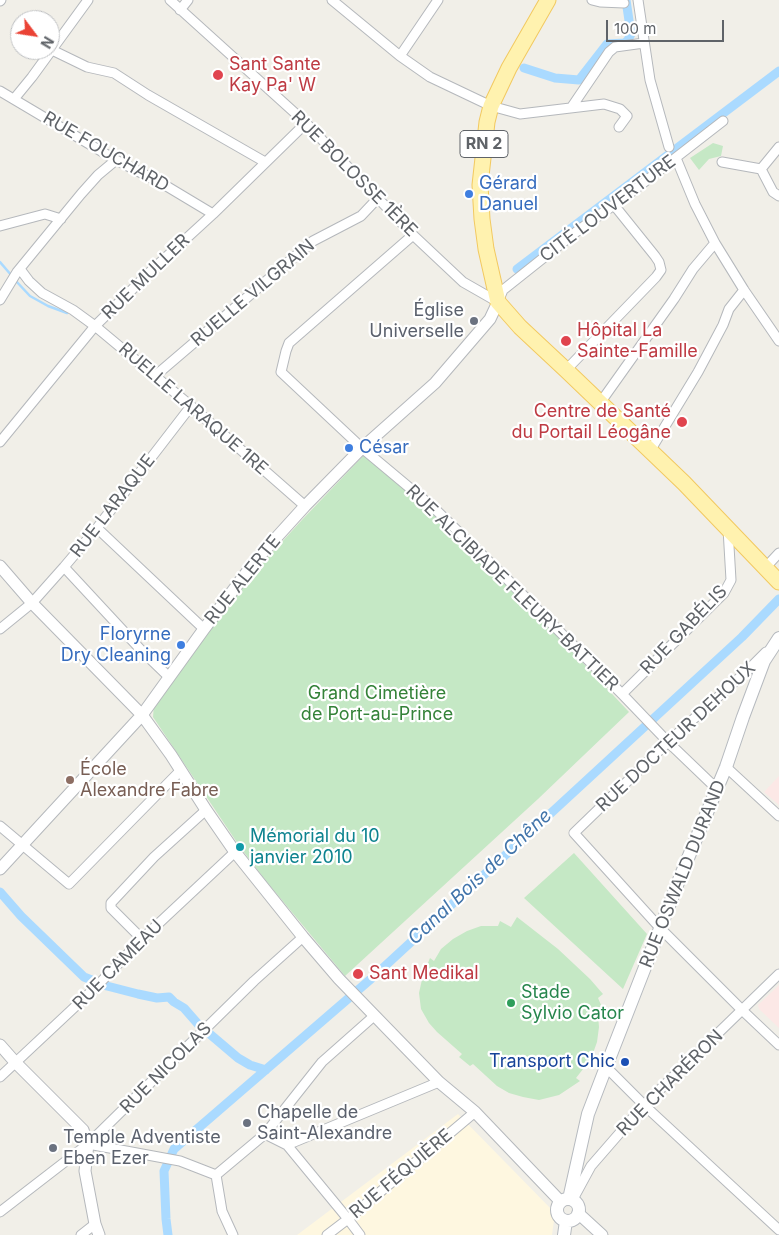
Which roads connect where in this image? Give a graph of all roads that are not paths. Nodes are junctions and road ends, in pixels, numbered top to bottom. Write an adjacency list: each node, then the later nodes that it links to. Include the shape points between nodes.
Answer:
1 (88, 0): 11 (street)
2 (170, 0): 10 (street, RUE BOLOSSE 1ÈRE)
3 (188, 0): 10 (street)
4 (332, 0): 14 (street)
5 (438, 0): 14 (street)
6 (548, 0): 18 (main road, RN 2, via 517,53)
7 (592, 0): 9 (street)
8 (638, 0): 12 (street)
9 (624, 3)
10 (180, 10): 21 (street, RUE BOLOSSE 1ÈRE)
11 (60, 39)
12 (644, 43): 19 (street, via 616,47 609,52); 24 (street, via 650,80)
13 (60, 54): 27 (street, via 87,67 114,73)
14 (400, 56): 18 (street, via 430,77)
15 (45, 60): 17 (street)
16 (0, 90): 17 (street, RUE FOUCHARD)
17 (14, 98): 26 (street, RUE FOUCHARD)
18 (492, 106): 19 (street, via 520,114); 41 (main road, RN 2, via 487,122 480,185 486,249)
19 (571, 108): 22 (street, via 604,104 620,109 627,116)
20 (723, 121): 25 (street, CITÉ LOUVERTURE)
21 (306, 123): 27 (street, RUE MULLER); 31 (street, RUE BOLOSSE 1ÈRE)
22 (619, 127)
23 (779, 147): 29 (street)
24 (669, 148)
25 (676, 158): 32 (street, CITÉ LOUVERTURE); 37 (street, via 694,204)
26 (116, 160): 33 (street, RUE FOUCHARD); 34 (street, via 98,175)
27 (265, 162): 33 (street, RUE MULLER)
28 (722, 162): 29 (street)
29 (761, 169): 30 (street)
30 (779, 196)
31 (378, 198): 36 (street, RUE BOLOSSE 1ÈRE); 45 (street, RUELLE VILGRAIN, via 361,216 314,241)
32 (614, 205): 41 (street, CITÉ LOUVERTURE, via 503,290); 44 (street, via 659,262 661,270)
33 (213, 214): 42 (street, RUE MULLER)
34 (61, 220): 35 (street, via 45,214); 38 (street)
35 (0, 226)
36 (413, 235): 41 (street, RUE BOLOSSE 1ÈRE, via 463,282); 49 (street, RUE ALCIBIADE FLEURY-BATTIER, via 289,343 286,351 281,372)
37 (715, 243): 39 (street); 46 (street, via 693,269)
38 (20, 269): 40 (street); 42 (street, RUELLE LARAQUE 1RE, via 42,293)
39 (744, 290): 43 (street); 50 (street, via 729,309 698,372)
40 (0, 300)
41 (498, 302): 44 (main road, RN 2); 49 (street, RUE ALERTE, via 490,319 435,383)
42 (95, 326): 45 (street, RUELLE LARAQUE 1RE); 48 (street, RUE MULLER)
43 (779, 341)
44 (566, 370): 46 (main road, RN 2)
45 (155, 376): 47 (street, RUELLE LARAQUE 1RE)
46 (600, 403): 50 (main road, RN 2)
47 (191, 406): 51 (street, RUELLE LARAQUE 1RE); 52 (street, RUE LARAQUE)
48 (0, 442)
49 (362, 448): 51 (street, RUE ALERTE); 64 (street, RUE ALCIBIADE FLEURY-BATTIER, via 435,509)
50 (650, 451): 53 (main road, RN 2)
51 (305, 506): 61 (street, RUE ALERTE, via 256,560)
52 (97, 528): 56 (street, RUE LARAQUE); 61 (street)
53 (728, 529): 57 (main road, RN 2); 64 (street, RUE GABÉLIS, via 731,580 724,592)
54 (779, 554): 57 (street)
55 (0, 566): 59 (street)
56 (64, 567): 59 (street, RUE LARAQUE); 63 (street)
57 (765, 568): 58 (main road, RN 2)
58 (779, 581)
59 (32, 602): 60 (street, RUE LARAQUE); 65 (street)
60 (0, 628)
61 (204, 628): 63 (street, RUE ALERTE)
62 (778, 639): 66 (street, RUE DOCTEUR DEHOUX, via 750,669); 67 (main road, RUE OSWALD DURAND, via 764,661)
63 (169, 677): 65 (street, RUE ALERTE)
64 (622, 694): 66 (street, RUE ALCIBIADE FLEURY-BATTIER)
65 (142, 715): 68 (street); 73 (street, RUE ALERTE)
66 (668, 742): 69 (street, RUE ALCIBIADE FLEURY-BATTIER); 76 (street, RUE DOCTEUR DEHOUX, via 574,834)
67 (726, 766): 69 (main road, RUE OSWALD DURAND); 71 (street)
68 (180, 771): 70 (street); 73 (street, via 69,884)
69 (717, 789): 76 (main road, RUE OSWALD DURAND)
70 (206, 810): 74 (street); 78 (street, via 110,903 111,908)
71 (779, 816)
72 (0, 826): 73 (street)
73 (22, 845): 75 (street, RUE ALERTE)
74 (235, 852): 77 (street); 78 (street, RUE CAMEAU)
75 (0, 869)
76 (660, 929): 80 (street); 85 (main road, RUE OSWALD DURAND)
77 (303, 937): 81 (street); 91 (street, RUE NICOLAS)
78 (142, 939): 84 (street, RUE CAMEAU, via 108,976)
79 (779, 974): 80 (street, RUE CHARÉRON)
80 (742, 1010): 83 (street); 88 (street, RUE CHARÉRON)
81 (374, 1016): 87 (street); 90 (street, via 322,1062)
82 (0, 1045): 84 (street)
83 (779, 1045)
84 (15, 1062): 86 (street, RUE CAMEAU); 91 (street, via 83,1130)
85 (606, 1068): 88 (street); 94 (main road, RUE OSWALD DURAND, via 588,1114)
86 (0, 1077)
87 (438, 1082): 89 (street); 92 (street)
88 (644, 1105): 94 (street, RUE CHARÉRON, via 591,1166); 100 (street)
89 (475, 1112): 94 (street); 97 (street, RUE FÉQUIÈRE)
90 (265, 1134): 92 (street); 93 (street)
91 (88, 1144): 93 (street, via 180,1160); 95 (street, RUE NICOLAS); 99 (street, via 85,1171)
92 (287, 1145): 97 (street)
93 (216, 1176): 102 (street, via 222,1211)
94 (568, 1201): 96 (main road, via 577,1206); 98 (main road, via 559,1204 557,1211)
95 (0, 1212)
96 (578, 1213): 98 (main road); 106 (street)
97 (348, 1219): 103 (street, RUE FÉQUIÈRE); 104 (street)
98 (566, 1221): 105 (main road)
99 (97, 1230): 101 (street)
100 (779, 1230)
101 (81, 1235)
102 (233, 1235)
103 (327, 1235)
104 (360, 1235)
105 (564, 1235)
106 (602, 1235)

